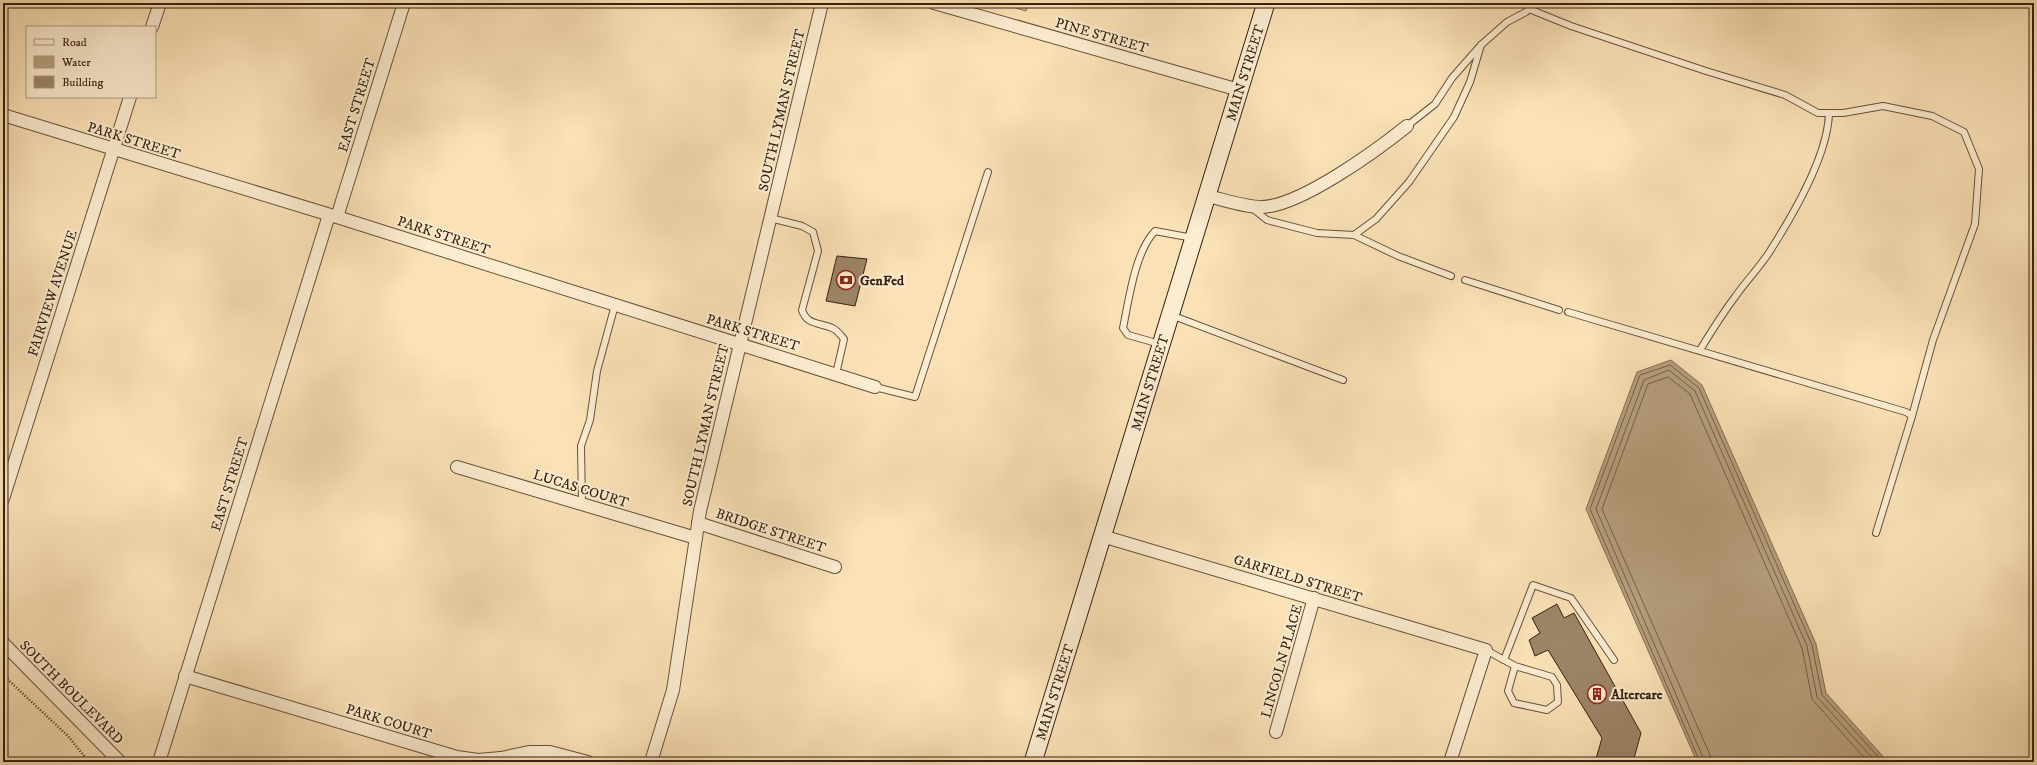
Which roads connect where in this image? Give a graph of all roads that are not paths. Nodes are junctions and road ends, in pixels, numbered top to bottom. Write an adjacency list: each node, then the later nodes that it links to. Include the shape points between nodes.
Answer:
1 (160, 3): 8 (street)
2 (404, 3): 19 (street, EAST STREET)
3 (822, 3): 20 (street, SOUTH LYMAN STREET)
4 (934, 3): 10 (street, PINE STREET)
5 (1266, 3): 10 (main road, MAIN STREET)
6 (1535, 3): 7 (lane)
7 (1529, 9): 9 (lane, via 1507,22); 12 (lane, via 1578,29 1785,94 1818,113)
8 (152, 26)
9 (1481, 46): 14 (lane, via 1452,78 1435,104); 21 (lane, via 1470,82 1454,117 1408,182 1376,220)
10 (1239, 90): 17 (main road, MAIN STREET)
11 (130, 98): 15 (street, FAIRVIEW AVENUE)
12 (1829, 113): 31 (lane, via 1828,129 1816,166 1792,213 1770,252 1735,297); 35 (lane, via 1883,106 1932,116 1964,132 1979,169 1975,224 1933,340)
13 (3, 115): 15 (street, PARK STREET)
14 (1407, 126): 18 (street, via 1321,185 1280,204)
15 (114, 149): 19 (street, PARK STREET); 37 (street, FAIRVIEW AVENUE)
16 (988, 172): 34 (lane, via 915,397)
17 (1208, 196): 18 (street); 22 (main road, MAIN STREET)
18 (1249, 206): 21 (lane, via 1267,220 1317,233)
19 (333, 216): 25 (street, PARK STREET); 50 (street, EAST STREET)
20 (770, 218): 29 (street, SOUTH LYMAN STREET); 32 (lane, via 802,226 813,232 818,251 802,310 804,318 835,330 844,339)
21 (1354, 235): 23 (lane, via 1398,256)
22 (1194, 239): 28 (main road, MAIN STREET); 30 (lane, via 1155,231 1148,238 1141,258 1123,328 1128,335)
23 (1451, 276)
24 (1466, 280): 26 (lane)
25 (615, 305): 29 (street, PARK STREET); 38 (lane, via 597,371 590,420 581,446)
26 (1559, 310)
27 (1568, 312): 31 (lane)
28 (1171, 315): 30 (main road, MAIN STREET); 33 (lane)
29 (740, 344): 32 (street, PARK STREET); 39 (street, SOUTH LYMAN STREET)
30 (1162, 344): 41 (main road, MAIN STREET)
31 (1700, 350): 35 (lane, via 1906,412)
32 (836, 374): 34 (street, PARK STREET)
33 (1343, 380)
34 (874, 387)
35 (1912, 416): 40 (lane)
36 (457, 466): 38 (street, LUCAS COURT)
37 (3, 499)
38 (582, 504): 42 (street, LUCAS COURT)
39 (698, 523): 42 (street, SOUTH LYMAN STREET); 43 (street, BRIDGE STREET)
40 (1876, 533)
41 (1102, 536): 44 (street, GARFIELD STREET); 57 (main road, MAIN STREET)
42 (696, 538): 56 (street, SOUTH LYMAN STREET, via 673,690)
43 (835, 567)
44 (1314, 598): 46 (street, GARFIELD STREET); 51 (street, LINCOLN PLACE)
45 (3, 643): 53 (street, SOUTH BOULEVARD)
46 (1486, 650): 47 (lane); 58 (street)
47 (1504, 660): 48 (lane, via 1533,585 1571,598); 49 (lane)
48 (1614, 660)
49 (1515, 666): 49 (lane, via 1508,690 1514,702 1547,710 1558,702 1557,685 1552,676)
50 (185, 676): 52 (street, PARK COURT, via 457,757 478,760 529,752); 54 (street, EAST STREET)
51 (1276, 732)
52 (557, 758): 55 (street, PARK COURT)
53 (120, 762)
54 (159, 762)
55 (588, 762)
56 (652, 762)
57 (1033, 762)
58 (1450, 762)

